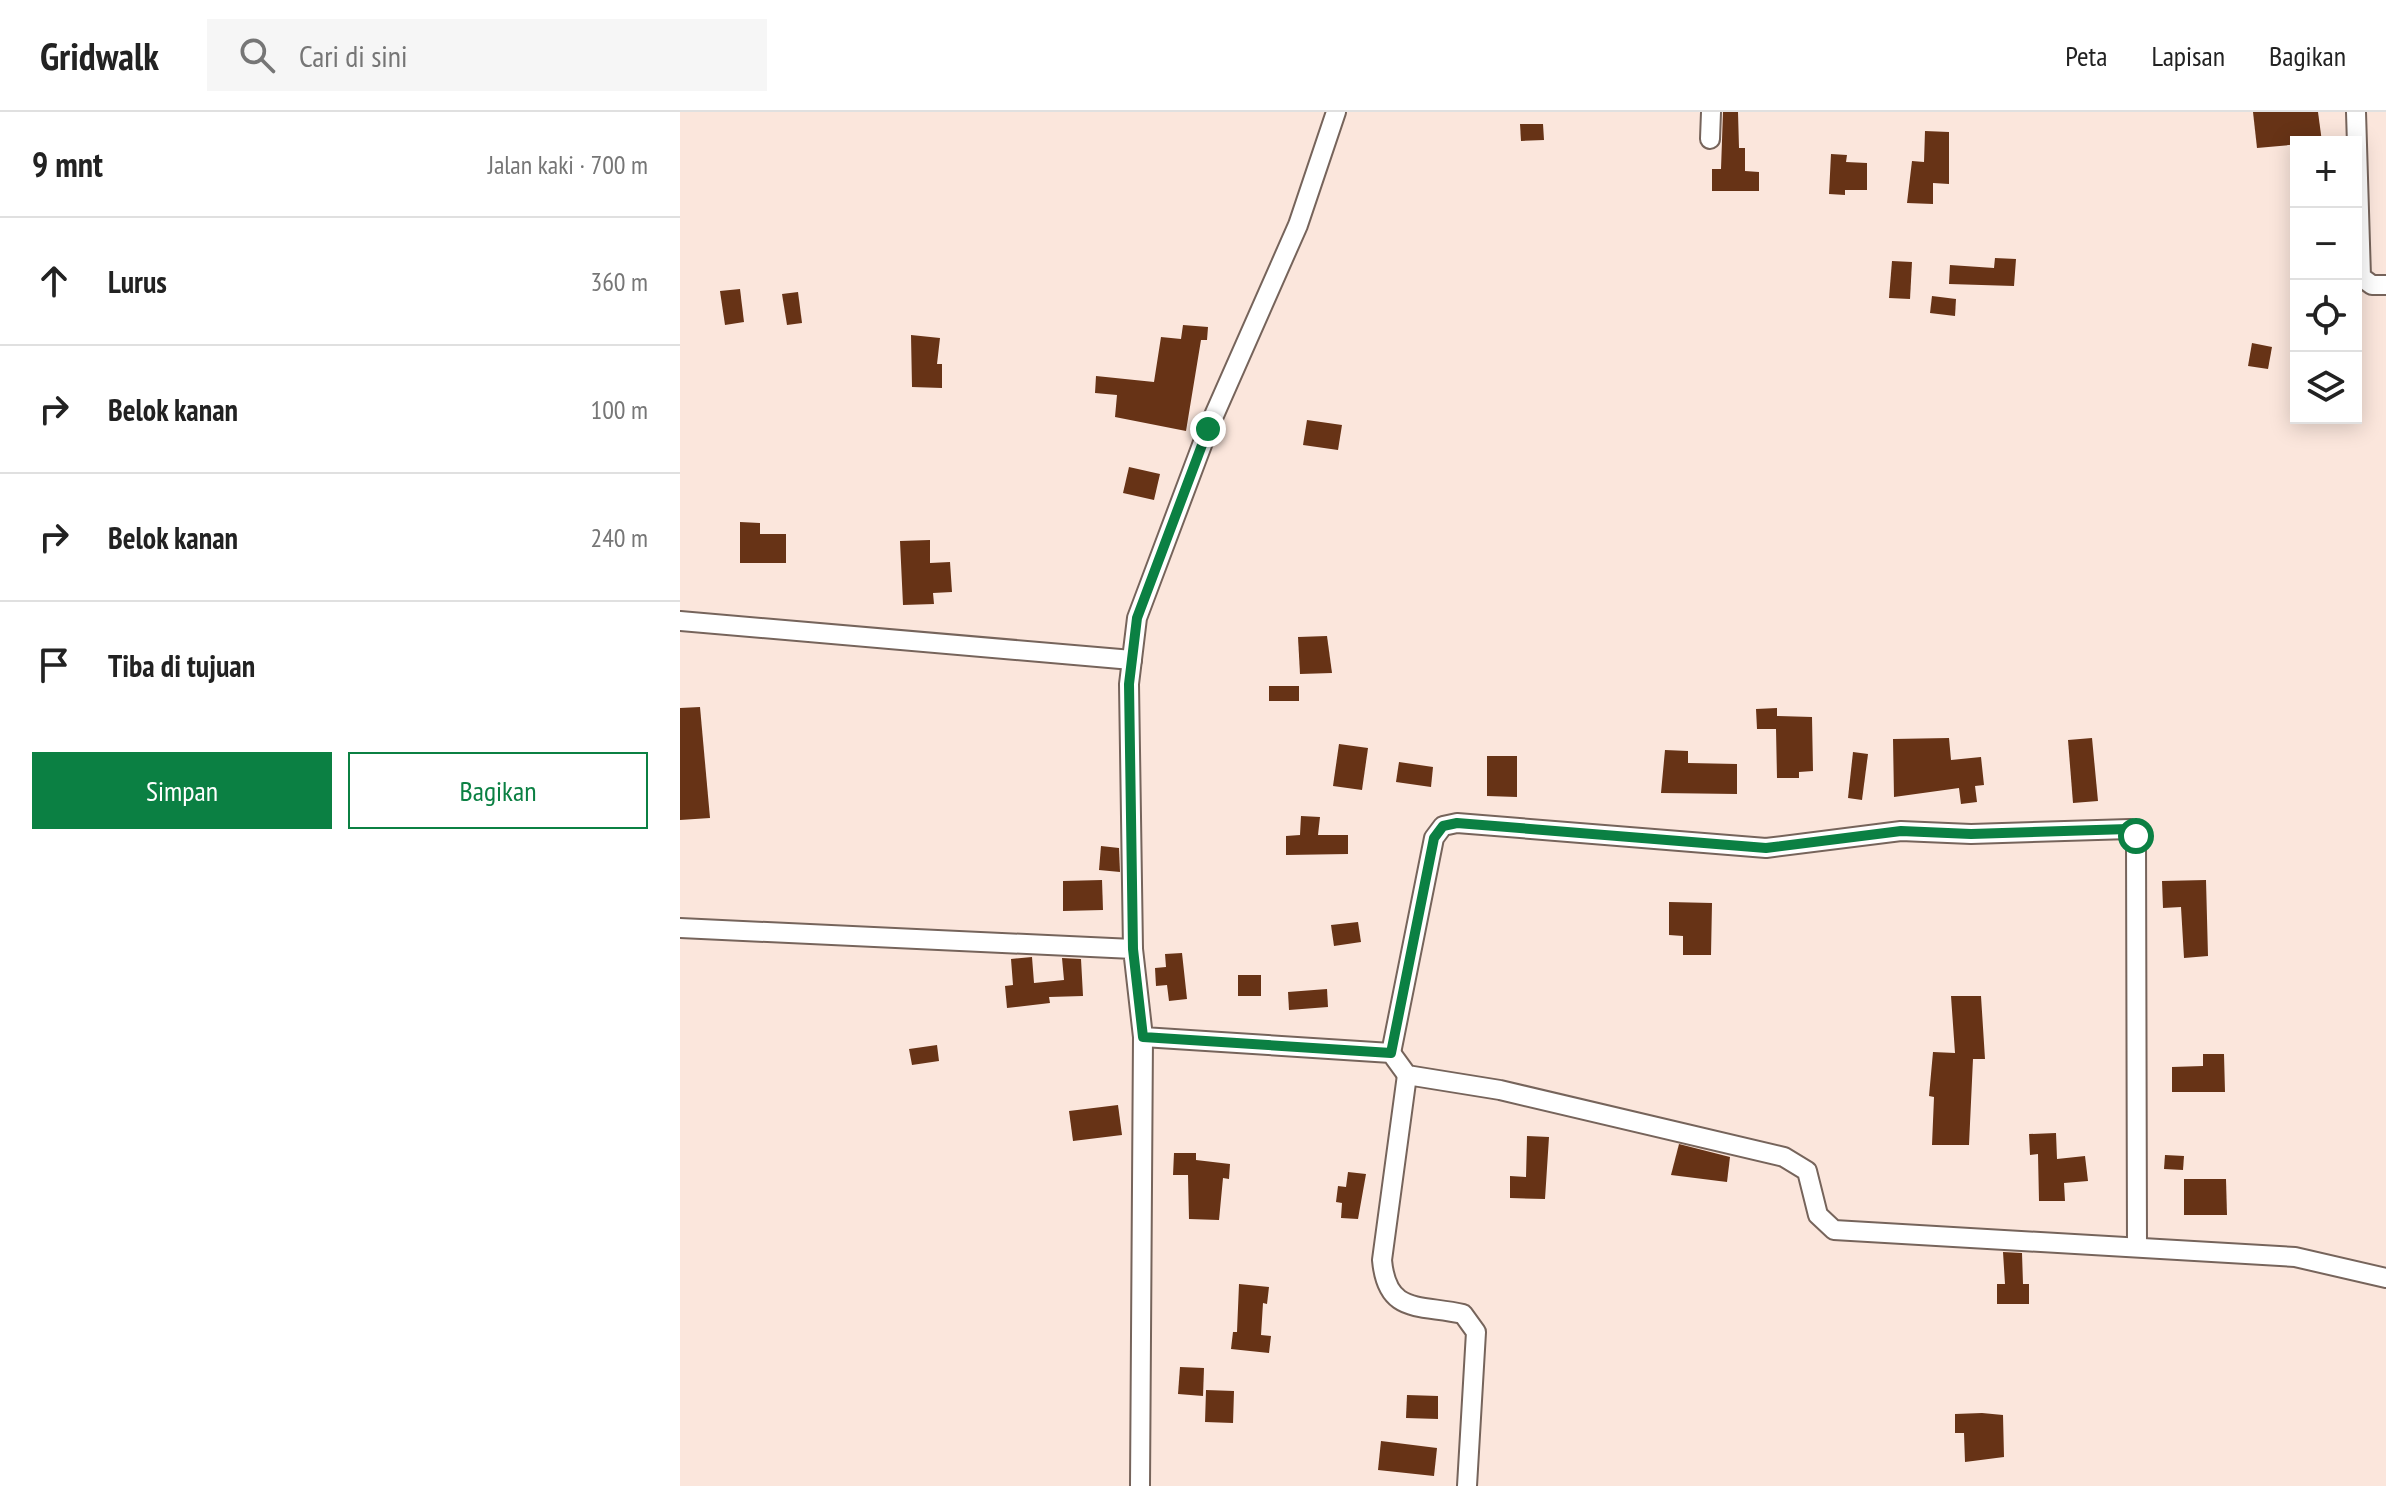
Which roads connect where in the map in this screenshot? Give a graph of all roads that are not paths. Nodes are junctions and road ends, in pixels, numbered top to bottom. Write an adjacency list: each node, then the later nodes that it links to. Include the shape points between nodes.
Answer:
1 (1336, 112): 7 (street, via 1298,225 1208,429 1140,607)
2 (1711, 112): 4 (street)
3 (2356, 112): 5 (street, via 2361,277 2372,285)
4 (1710, 139)
5 (2386, 285)
6 (680, 621): 7 (street)
7 (1132, 660): 9 (street)
8 (680, 928): 9 (street)
9 (1133, 949): 10 (street)
10 (1143, 1037): 11 (street); 15 (street)
11 (1391, 1053): 12 (street); 13 (street, via 1434,838 1443,826 1766,848 1901,831 2130,829 2136,839)
12 (1407, 1075): 13 (street, via 1500,1090 1784,1157 1807,1171 1818,1215 1834,1230); 16 (street, via 1382,1260 1384,1284 1404,1303 1463,1314 1476,1332)
13 (2137, 1247): 14 (street, via 2295,1257)
14 (2386, 1278)
15 (1140, 1486)
16 (1467, 1486)

